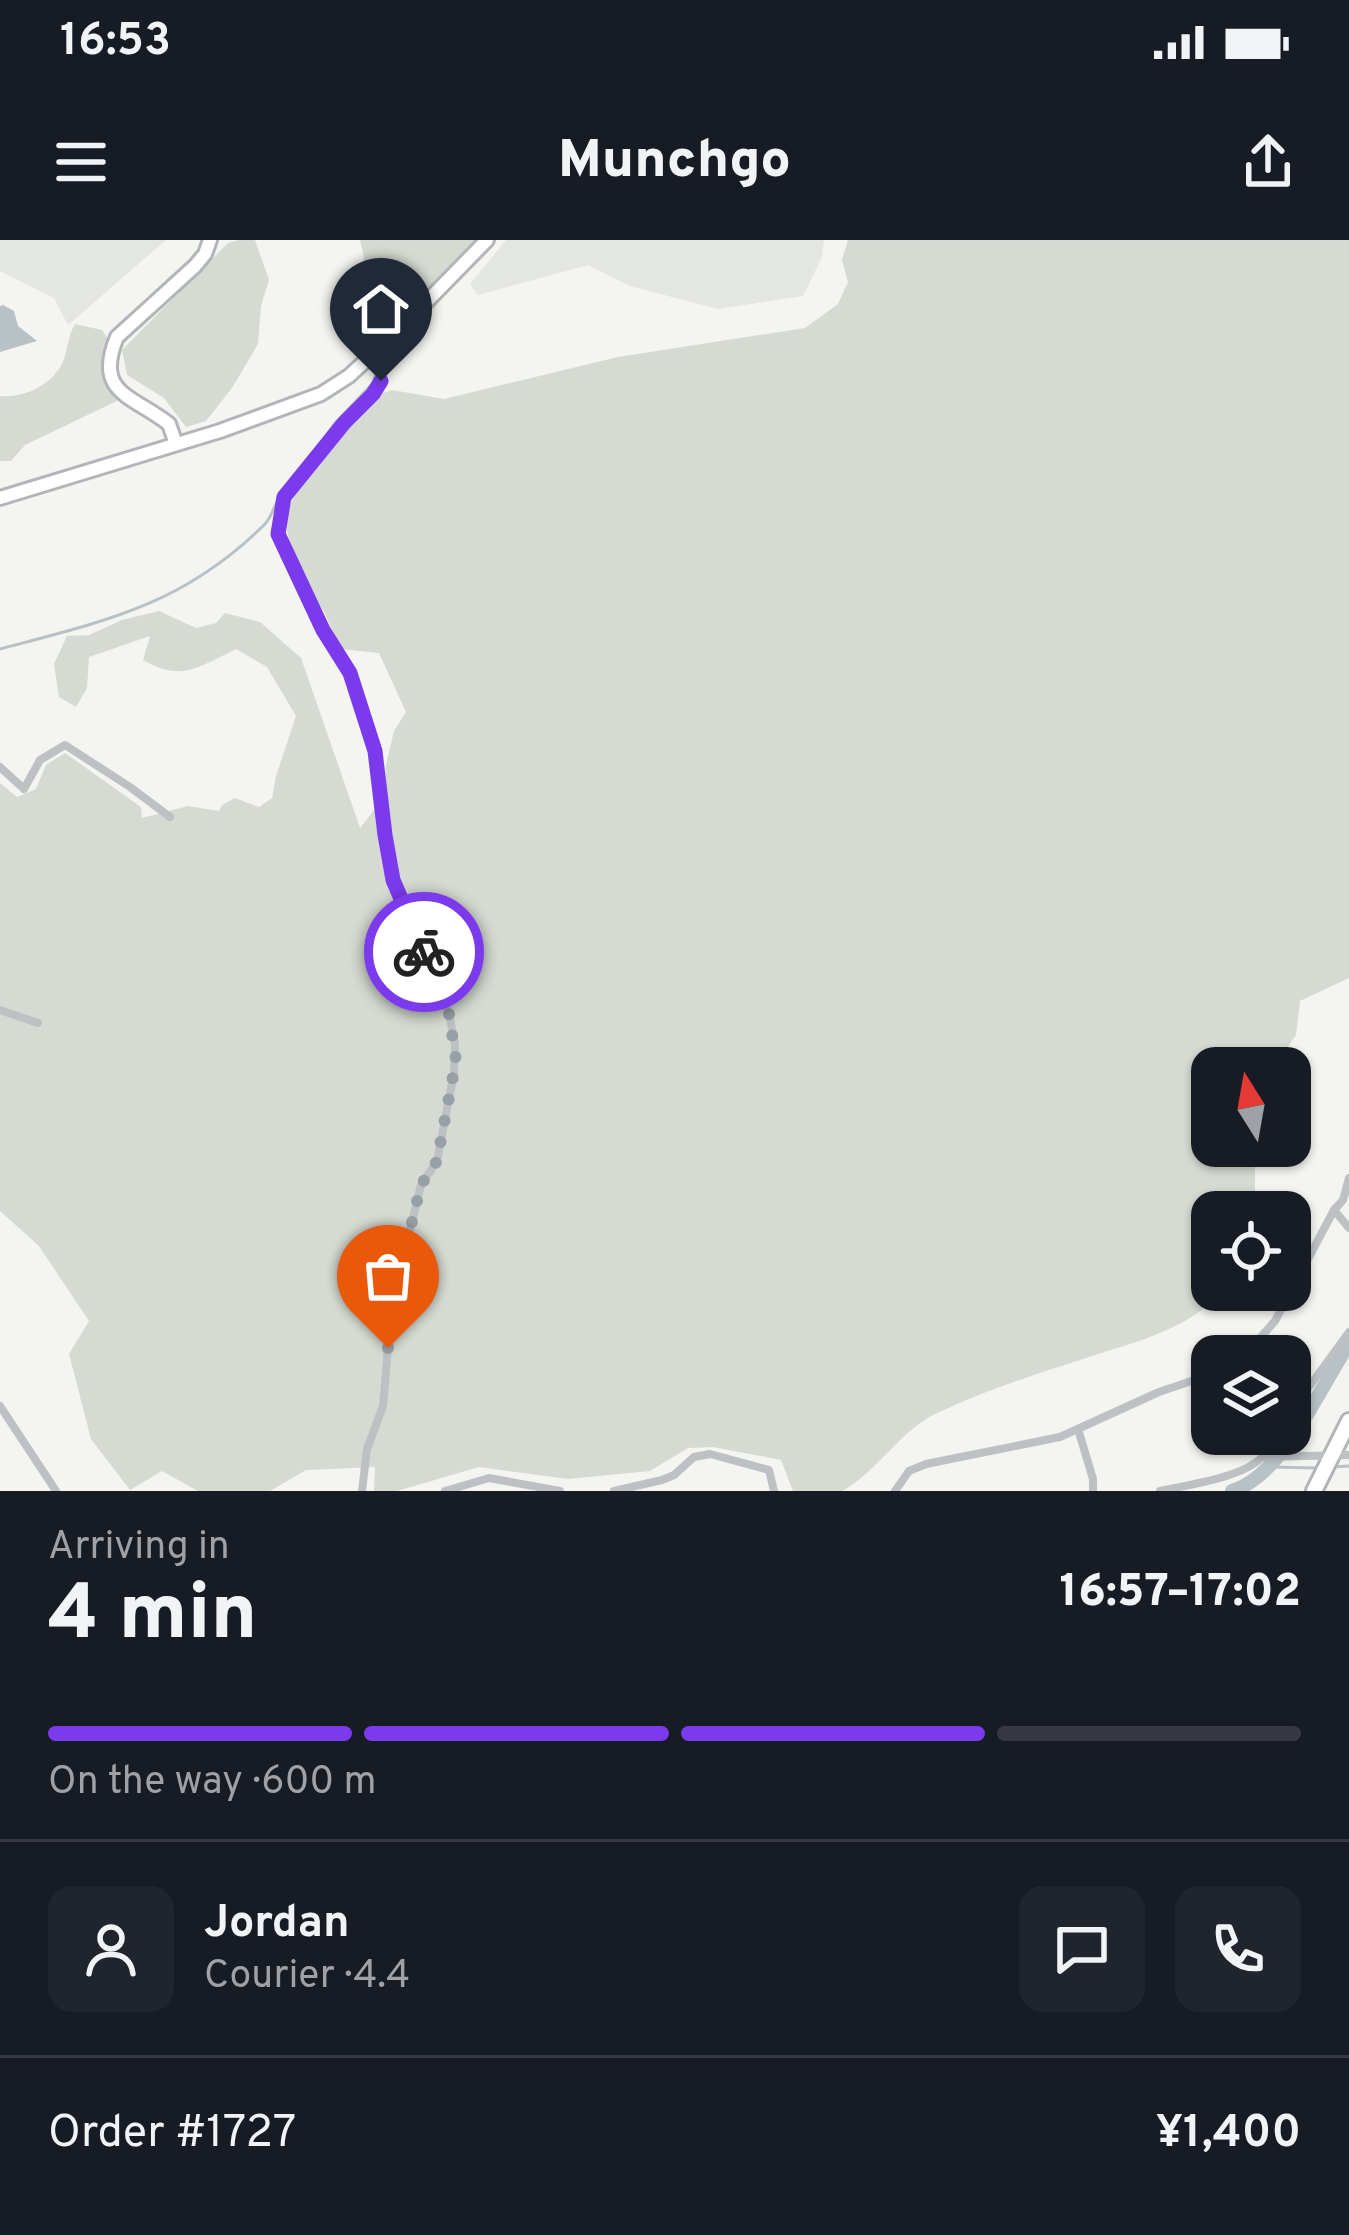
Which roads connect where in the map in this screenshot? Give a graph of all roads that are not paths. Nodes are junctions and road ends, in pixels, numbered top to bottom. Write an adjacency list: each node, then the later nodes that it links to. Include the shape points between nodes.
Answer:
1 (210, 240): 4 (street, via 195,266 111,351 124,397 169,424)
2 (487, 240): 3 (street)
3 (382, 345): 4 (street, via 321,394); 23 (street, via 381,381 284,497 278,534 350,673 375,751 393,880 455,1044 437,1161 421,1185 400,1271 400,1316)
4 (176, 444): 5 (street)
5 (0, 498)
6 (0, 767): 7 (street, via 24,789 40,760 65,745)
7 (170, 817)
8 (0, 1010): 9 (street)
9 (38, 1023)
10 (1349, 1178): 11 (street)
11 (1334, 1210): 12 (street); 14 (street)
12 (1349, 1228)
13 (1349, 1332): 16 (street)
14 (1264, 1335)
15 (1191, 1381): 19 (street)
16 (1311, 1381)
17 (0, 1406): 22 (street)
18 (1349, 1421): 20 (main road)
19 (1078, 1429): 28 (street, via 926,1463); 29 (street)
20 (1341, 1456): 21 (street); 31 (main road)
21 (1263, 1457): 30 (street)
22 (56, 1491)
23 (362, 1491)
24 (446, 1491): 25 (street, via 489,1478)
25 (560, 1491)
26 (614, 1491): 27 (street, via 662,1480 710,1454 769,1470)
27 (774, 1491)
28 (895, 1491)
29 (1093, 1491)
30 (1160, 1491)
31 (1314, 1491)

